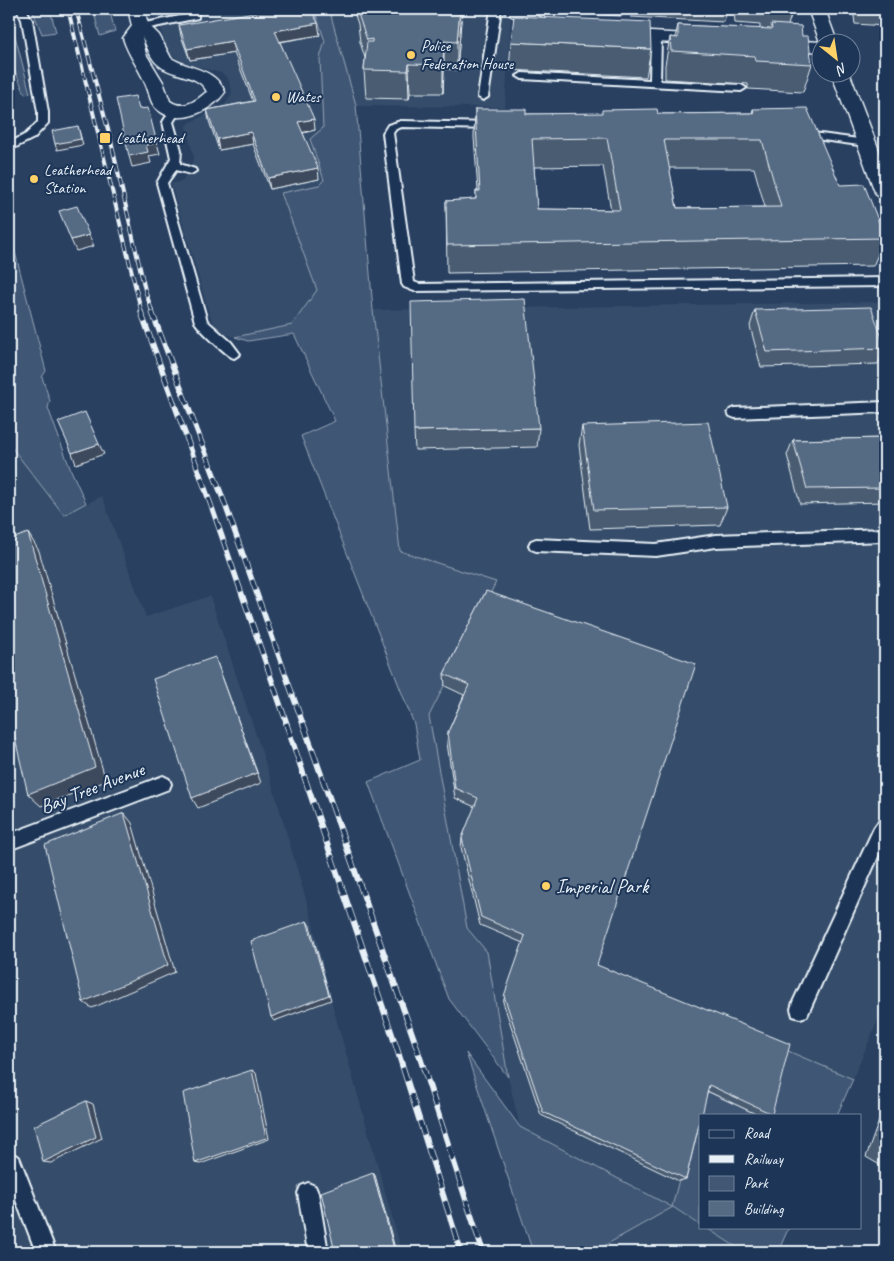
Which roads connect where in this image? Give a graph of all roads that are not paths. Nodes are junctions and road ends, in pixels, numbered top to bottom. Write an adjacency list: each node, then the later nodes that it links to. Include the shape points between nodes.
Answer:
1 (22, 9): 23 (lane, via 27,20 43,124)
2 (496, 9): 18 (lane)
3 (511, 9): 7 (street, via 555,29)
4 (817, 9): 8 (street)
5 (194, 16): 6 (lane, via 186,19)
6 (138, 18): 19 (street, via 132,38 137,54 156,86 160,101); 19 (street, via 166,62 208,79 214,85 216,92 203,105)
7 (576, 32)
8 (825, 32)
9 (594, 33): 10 (street)
10 (656, 37): 11 (street); 16 (lane)
11 (724, 41)
12 (753, 43): 13 (street)
13 (812, 46)
14 (522, 76): 16 (lane)
15 (844, 82): 22 (street)
16 (655, 83): 17 (lane)
17 (742, 88)
18 (483, 97)
19 (175, 111): 24 (lane, via 168,122 176,158)
20 (500, 126): 27 (lane, via 401,124 392,127 388,133 408,284 418,288)
21 (783, 133): 22 (lane)
22 (866, 142): 26 (street)
23 (12, 146)
24 (173, 165): 25 (lane); 28 (lane, via 162,183 201,322 207,331 230,346)
25 (191, 171)
26 (885, 192)
27 (885, 282)
28 (234, 354)
29 (885, 407): 30 (lane)
30 (735, 413)
31 (885, 535): 32 (lane, via 716,541 656,550)
32 (536, 545)
33 (163, 784): 35 (lane, Bay Tree Avenue)
34 (885, 827): 36 (lane)
35 (9, 842)
36 (800, 1010)
37 (9, 1162): 39 (lane)
38 (308, 1193): 40 (lane)
39 (46, 1252)
40 (318, 1252)

